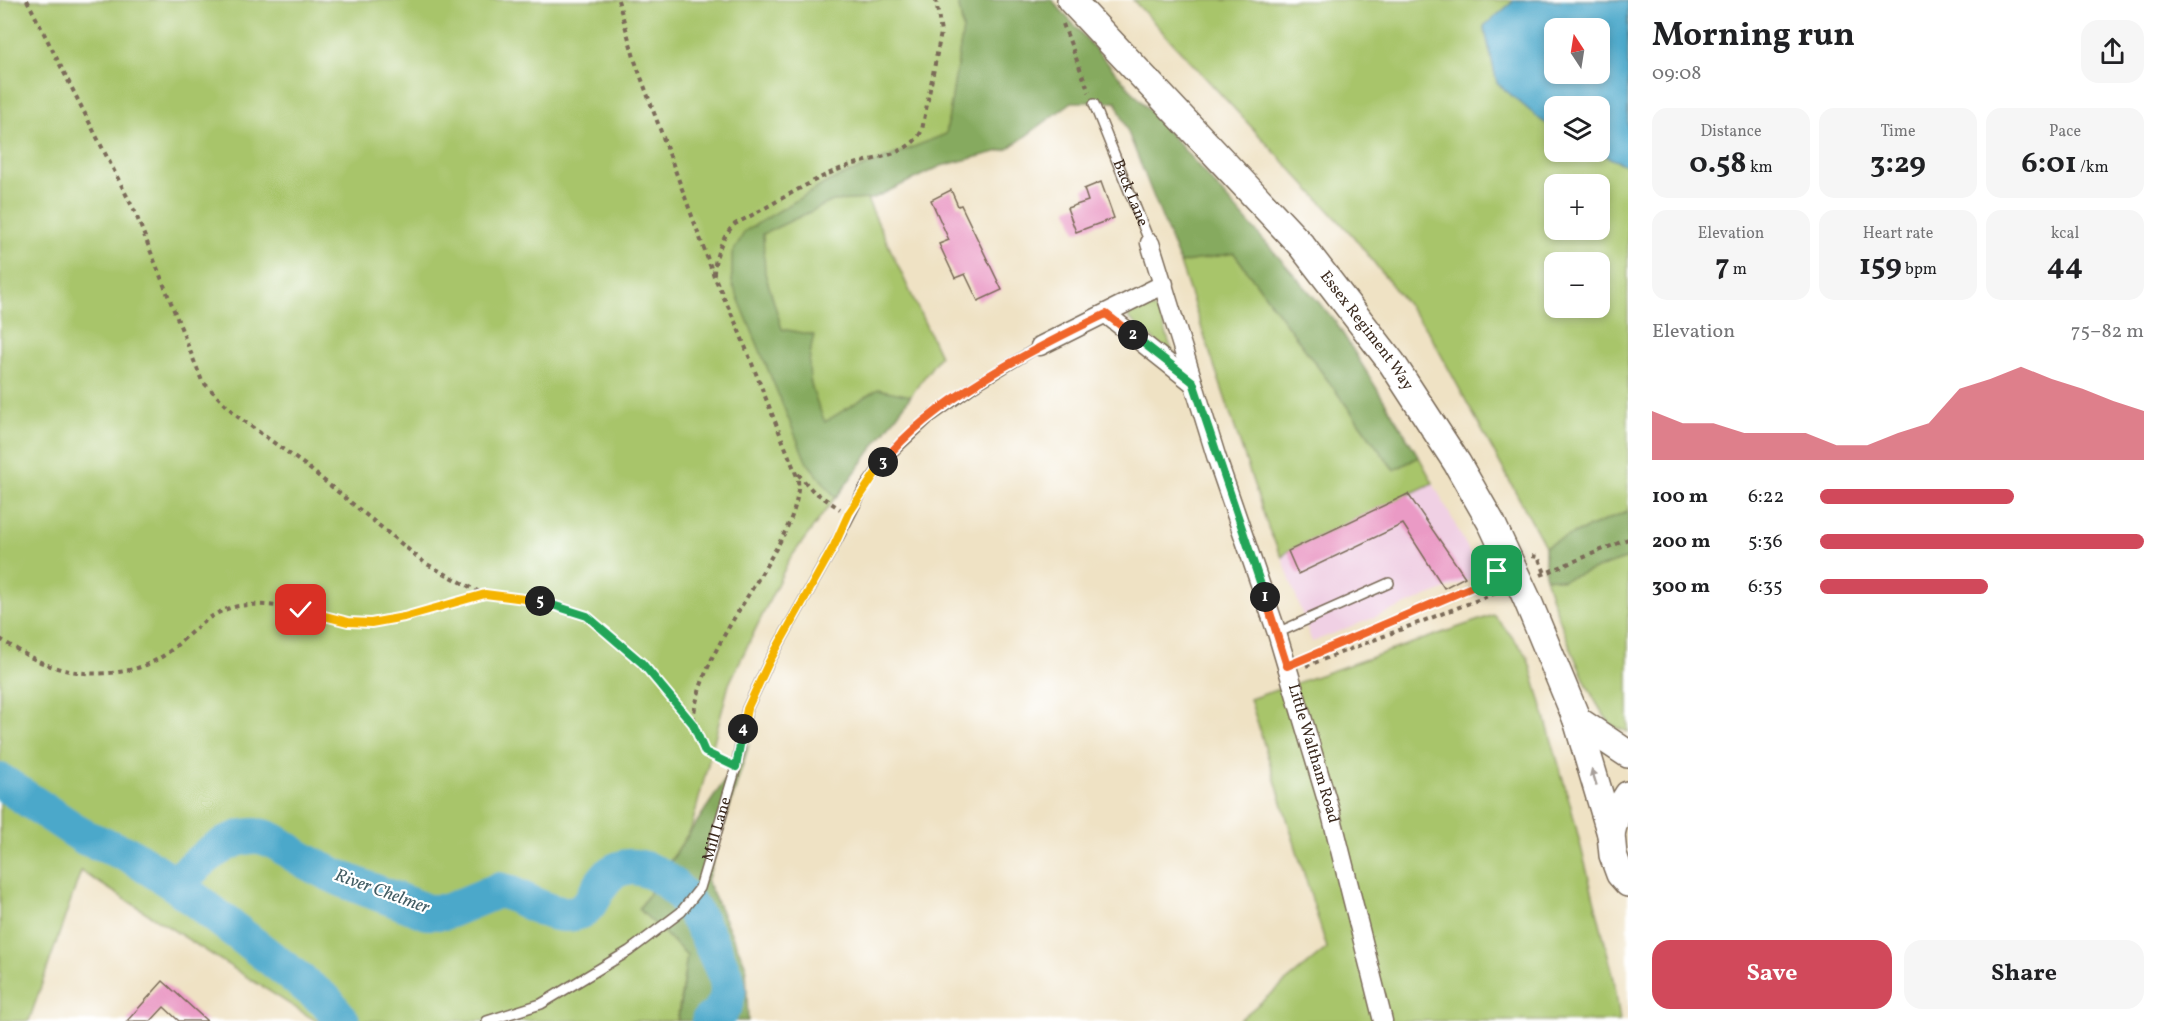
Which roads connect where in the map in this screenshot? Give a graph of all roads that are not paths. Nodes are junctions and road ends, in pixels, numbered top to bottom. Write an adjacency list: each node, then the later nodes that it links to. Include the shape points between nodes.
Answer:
1 (1067, 10): 10 (main road, Essex Regiment Way, via 1301,245 1392,363 1457,462 1515,574)
2 (1094, 104): 3 (lane, Back Lane)
3 (1150, 243): 4 (street, Back Lane)
4 (1164, 284): 5 (street, Mill Lane); 7 (street, Little Waltham Road)
5 (1106, 314): 6 (street, Mill Lane); 7 (street)
6 (1040, 346): 15 (lane, Mill Lane, via 928,419 888,456 849,513 747,709 736,767 700,888 681,912 628,951 542,1004)
7 (1193, 382): 9 (street, Little Waltham Road)
8 (1389, 583): 9 (lane)
9 (1277, 633): 16 (street, Little Waltham Road, via 1331,814)
10 (1577, 720): 11 (main road); 13 (main road, Essex Regiment Way, one-way to 10)
11 (1628, 754)
12 (1628, 795): 13 (main road, Essex Regiment Way, via 1616,814)
13 (1611, 834): 14 (main road, Essex Regiment Way, via 1613,855)
14 (1628, 883)
15 (487, 1021)
16 (1383, 1021)

